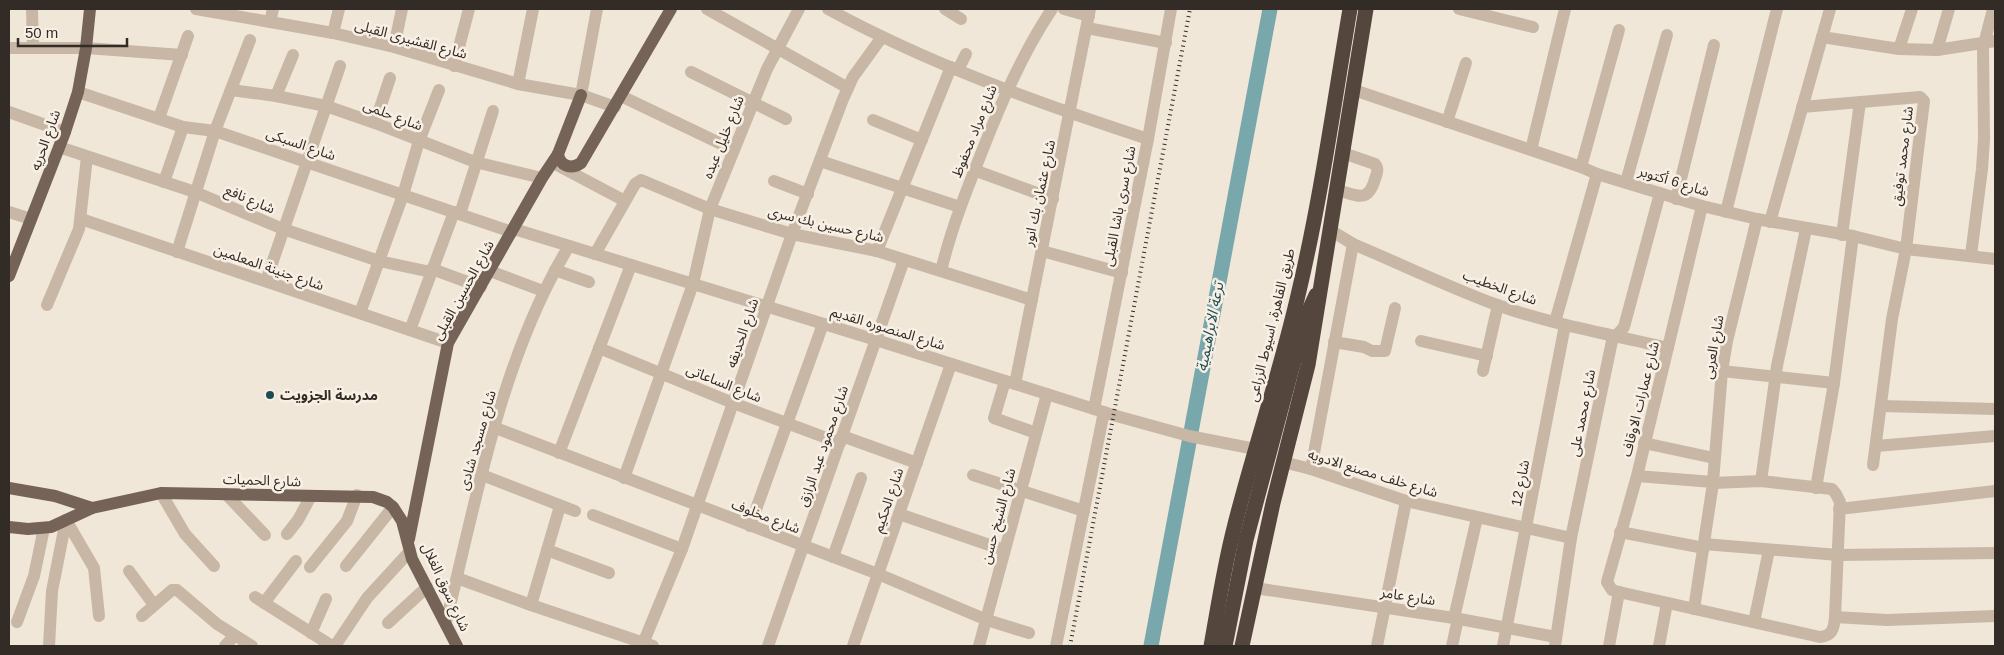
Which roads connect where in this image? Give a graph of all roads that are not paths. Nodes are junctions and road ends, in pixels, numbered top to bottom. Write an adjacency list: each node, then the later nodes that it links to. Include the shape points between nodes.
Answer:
1 (32, 9): 43 (street)
2 (90, 9): 44 (main road, شارع الحريه)
3 (202, 9): 29 (street, شارع القشيرى القبلى)
4 (273, 9): 29 (street)
5 (339, 9): 32 (street)
6 (402, 9): 41 (street)
7 (469, 9): 53 (street)
8 (533, 9): 57 (street)
9 (597, 9): 65 (street)
10 (671, 9): 66 (main road)
11 (708, 9): 45 (street)
12 (799, 9): 45 (street, شارع خليل عبده)
13 (828, 9): 35 (street)
14 (945, 9): 28 (street)
15 (1052, 9): 61 (street, شارع مراد محفوظ)
16 (1064, 9): 27 (street)
17 (1171, 9): 39 (street, شارع سرى باشا القبلى)
18 (1350, 9): 186 (highway, طريق القاهرة, اسيوط الزراعى, via 1299,290)
19 (1366, 9): 62 (highway)
20 (1459, 9): 30 (street)
21 (1565, 9): 87 (street)
22 (1777, 9): 114 (street)
23 (1830, 9): 36 (street)
24 (1912, 9): 46 (street)
25 (1949, 9): 47 (street)
26 (1993, 9): 38 (street)
27 (1089, 18): 39 (street); 73 (street, شارع عثمان بك انور)
28 (961, 19)
29 (270, 22): 32 (street, شارع القشيرى القبلى)
30 (1533, 27)
31 (1619, 30): 94 (street)
32 (333, 34): 41 (street, شارع القشيرى القبلى)
33 (1667, 35): 100 (street)
34 (188, 36): 49 (street)
35 (882, 37): 54 (street); 58 (street, شارع الحديقه)
36 (1822, 37): 46 (street); 70 (street)
37 (250, 40): 59 (street)
38 (1989, 42): 47 (street); 133 (street, via 1982,168)
39 (1166, 43): 82 (street, شارع سرى باشا القبلى)
40 (1714, 46): 108 (street)
41 (394, 47): 53 (street, شارع القشيرى القبلى)
42 (9, 48): 43 (street)
43 (32, 48): 44 (street)
44 (86, 48): 49 (street); 63 (main road, شارع الحريه)
45 (777, 48): 58 (street); 68 (street, شارع خليل عبده)
46 (1899, 49): 47 (street)
47 (1937, 50)
48 (966, 54): 54 (street)
49 (182, 55): 74 (street)
50 (293, 55): 64 (street)
51 (1466, 63): 77 (street)
52 (340, 66): 69 (street)
53 (454, 66): 57 (street, شارع القشيرى القبلى)
54 (955, 69): 61 (street); 84 (street)
55 (691, 72): 68 (street)
56 (390, 78): 78 (street)
57 (518, 84): 65 (street, شارع القشيرى القبلى)
58 (848, 88): 91 (street, شارع الحديقه)
59 (231, 90): 64 (street, شارع حلمى); 80 (street)
60 (439, 90): 83 (street)
61 (1006, 90): 73 (street); 95 (street, شارع مراد محفوظ)
62 (1354, 90): 77 (street, شارع 6 أكتوبر); 88 (highway)
63 (78, 92): 74 (street, شارع السبكى); 81 (main road, شارع الحريه)
64 (276, 96): 69 (street, شارع حلمى)
65 (581, 96): 66 (street, شارع القشيرى القبلى); 90 (main road, شارع الحسين القبلى)
66 (618, 102): 86 (street, شارع القشيرى القبلى); 90 (main road, via 581,163 569,167)
67 (1860, 102): 70 (street, شارع محمد توفيق); 125 (street); 128 (street, شارع محمد توفيق, via 1920,96 1924,99)
68 (753, 103): 75 (street); 86 (street, شارع خليل عبده)
69 (326, 106): 78 (street, شارع حلمى); 93 (street)
70 (1802, 107): 119 (street)
71 (493, 111): 92 (street)
72 (9, 112): 81 (street)
73 (1070, 114): 82 (street); 107 (street, شارع عثمان بك انور)
74 (159, 118): 79 (street, شارع السبكى)
75 (786, 119)
76 (872, 120): 84 (street)
77 (1447, 122): 87 (street, شارع 6 أكتوبر)
78 (376, 123): 83 (street, شارع حلمى)
79 (183, 127): 80 (street, شارع السبكى); 99 (street)
80 (216, 131): 93 (street, شارع السبكى); 103 (street)
81 (64, 132): 85 (main road, شارع الحريه)
82 (1148, 139): 142 (street, شارع سرى باشا القبلى)
83 (419, 140): 92 (street, شارع حلمى); 106 (street)
84 (922, 140): 101 (street)
85 (59, 147): 89 (street, شارع نافع); 116 (main road, شارع الحريه)
86 (734, 150): 112 (street, شارع خليل عبده)
87 (1531, 150): 94 (street, شارع 6 أكتوبر)
88 (1343, 153): 102 (highway); 102 (street, via 1373,162 1378,172 1372,189 1366,195)
89 (87, 156): 99 (street, شارع نافع); 117 (street)
90 (555, 158): 97 (main road, شارع الحسين القبلى); 109 (street)
91 (820, 161): 101 (street); 105 (street, شارع الحديقه)
92 (475, 162): 97 (street, شارع حلمى); 115 (street)
93 (307, 163): 106 (street, شارع السبكى); 120 (street)
94 (1581, 167): 96 (street, شارع 6 أكتوبر)
95 (974, 170): 107 (street); 111 (street, شارع مراد محفوظ)
96 (1597, 174): 100 (street, شارع 6 أكتوبر); 157 (street, شارع 12)
97 (542, 178): 122 (main road, شارع الحسين القبلى)
98 (774, 181): 105 (street)
99 (164, 182): 103 (street, شارع نافع)
100 (1626, 182): 104 (street, شارع 6 أكتوبر)
101 (902, 189): 111 (street); 129 (street)
102 (1337, 190): 123 (highway)
103 (195, 192): 120 (street, شارع نافع); 131 (street)
104 (1660, 193): 108 (street, شارع 6 أكتوبر); 159 (street, شارع محمد على, via 1624,327)
105 (808, 194): 124 (street, شارع الحديقه)
106 (403, 195): 115 (street, شارع السبكى); 136 (street)
107 (1053, 199): 130 (street, شارع عثمان بك انور)
108 (1676, 199): 110 (street, شارع 6 أكتوبر)
109 (625, 202): 112 (street, شارع حسين بك سرى, via 641,180); 132 (street)
110 (1702, 206): 114 (street, شارع 6 أكتوبر); 165 (street, شارع عمارات الاوقاف)
111 (960, 207): 141 (street, شارع مراد محفوظ)
112 (710, 209): 124 (street, شارع حسين بك سرى); 146 (street, شارع خليل عبده)
113 (9, 212): 116 (street)
114 (1726, 212): 118 (street, شارع 6 أكتوبر)
115 (457, 213): 122 (street, شارع السبكى); 138 (street)
116 (31, 219): 143 (main road, شارع الحريه)
117 (81, 220): 131 (street, شارع جنينة المعلمين); 151 (street)
118 (1757, 220): 119 (street, شارع 6 أكتوبر); 169 (street, شارع العربى)
119 (1770, 222): 121 (street, شارع 6 أكتوبر)
120 (283, 229): 136 (street, شارع نافع); 144 (street)
121 (1806, 229): 125 (street, شارع 6 أكتوبر); 171 (street)
122 (513, 230): 127 (street, شارع المنصوره القديم); 140 (main road, شارع الحسين القبلى)
123 (1330, 230): 126 (street, شارع الخطيب); 148 (highway)
124 (792, 234): 129 (street, شارع حسين بك سرى); 153 (street, شارع الحديقه)
125 (1847, 236): 128 (street, شارع 6 أكتوبر); 173 (street)
126 (1353, 244): 152 (street, شارع الخطيب); 163 (street)
127 (569, 246): 132 (street, شارع المنصوره القديم); 139 (street, شارع مسجد شادى)
128 (1906, 249): 133 (street, شارع 6 أكتوبر); 176 (street, via 1892,319)
129 (876, 251): 135 (street, شارع حسين بك سرى)
130 (1042, 251): 142 (street); 150 (street, شارع عثمان بك انور)
131 (177, 252): 144 (street, شارع جنينة المعلمين)
132 (595, 254): 137 (street, شارع المنصوره القديم)
133 (1971, 256): 134 (street, شارع 6 أكتوبر)
134 (1995, 259)
135 (904, 260): 141 (street, شارع حسين بك سرى); 160 (street, شارع محمود عبد الرازق)
136 (379, 261): 138 (street, شارع نافع); 155 (street)
137 (631, 265): 146 (street, شارع المنصوره القديم); 164 (street)
138 (432, 270): 147 (street, شارع نافع); 158 (street)
139 (555, 270): 145 (street); 149 (street, شارع مسجد شادى)
140 (490, 271): 147 (main road, شارع الحسين القبلى); 149 (street)
141 (941, 271): 150 (street, شارع حسين بك سرى)
142 (1122, 273): 178 (street, شارع سرى باشا القبلى)
143 (9, 276)
144 (266, 282): 155 (street, شارع جنينة المعلمين)
145 (589, 282)
146 (692, 284): 153 (street, شارع المنصوره القديم); 170 (street, شارع خليل عبده)
147 (481, 286): 162 (main road, شارع الحسين القبلى)
148 (1322, 288): 189 (highway, via 1308,365); 281 (highway, via 1307,310 1246,540)
149 (543, 292): 180 (street, شارع مسجد شادى)
150 (1032, 300): 172 (street, شارع عثمان بك انور)
151 (47, 305)
152 (1498, 305): 157 (street, شارع الخطيب); 166 (street)
153 (768, 307): 156 (street, شارع المنصوره القديم); 175 (street, شارع الحديقه)
154 (1395, 308): 163 (street, via 1385,351)
155 (360, 313): 158 (street, شارع جنينة المعلمين)
156 (823, 324): 160 (street, شارع المنصوره القديم); 179 (street)
157 (1560, 324): 159 (street, شارع الخطيب); 223 (street, شارع 12)
158 (410, 330): 162 (street, شارع جنينة المعلمين)
159 (1618, 335): 165 (street, شارع الخطيب); 227 (street, شارع محمد على, via 1612,341)
160 (876, 340): 167 (street, شارع المنصوره القديم); 183 (street, شارع محمود عبد الرازق)
161 (1421, 341): 166 (street)
162 (448, 342): 228 (main road, شارع الحسين القبلى)
163 (1334, 342): 192 (street)
164 (599, 348): 170 (street, شارع الساعاتى); 187 (street)
165 (1668, 348): 184 (street, شارع عمارات الاوقاف)
166 (1487, 356): 168 (street)
167 (951, 364): 172 (street, شارع المنصوره القديم); 190 (street, شارع الحكيم)
168 (1483, 371)
169 (1722, 371): 171 (street); 188 (street, شارع العربى)
170 (661, 374): 175 (street, شارع الساعاتى); 196 (street, شارع خليل عبده)
171 (1775, 377): 173 (street); 198 (street)
172 (1010, 382): 174 (street, شارع المنصوره القديم); 181 (street, شارع عثمان بك انور, via 994,418)
173 (1834, 383): 201 (street)
174 (1047, 394): 178 (street, شارع المنصوره القديم); 181 (street, شارع الشيخ حسن)
175 (733, 403): 179 (street, شارع الساعاتى); 210 (street, شارع الحديقه)
176 (1881, 406): 177 (street); 185 (street)
177 (1995, 409)
178 (1099, 411): 186 (street, شارع المنصوره القديم, via 1190,436); 215 (street, شارع سرى باشا القبلى)
179 (788, 423): 183 (street, شارع الساعاتى); 220 (street)
180 (493, 427): 187 (street, شارع مخلوف); 194 (street, شارع مسجد شادى)
181 (1036, 432): 202 (street, شارع الشيخ حسن)
182 (1995, 436): 185 (street)
183 (841, 440): 190 (street, شارع الساعاتى); 229 (street, شارع محمود عبد الرازق)
184 (1644, 443): 188 (street); 195 (street, شارع عمارات الاوقاف)
185 (1876, 446): 191 (street)
186 (1255, 449): 280 (highway, طريق القاهرة, اسيوط الزراعى, via 1233,530)
187 (559, 453): 196 (street, شارع مخلوف)
188 (1714, 458): 199 (street, شارع العربى)
189 (1283, 462): 192 (street, شارع خلف مصنع الادويه); 247 (highway)
190 (917, 463): 216 (street, شارع الحكيم)
191 (1873, 465)
192 (1311, 469): 208 (street, شارع خلف مصنع الادويه)
193 (972, 475): 202 (street)
194 (482, 476): 209 (street); 245 (street, شارع مسجد شادى)
195 (1637, 476): 199 (street); 224 (street, شارع عمارات الاوقاف)
196 (624, 478): 210 (street, شارع مخلوف)
197 (861, 478): 237 (street)
198 (1761, 481): 199 (street); 201 (street)
199 (1713, 483): 230 (street, شارع العربى)
200 (9, 488): 212 (main road, via 55,496)
201 (1816, 488): 213 (street, via 1832,489 1840,502)
202 (1020, 490): 215 (street); 233 (street, شارع الشيخ حسن)
203 (1995, 491): 213 (street)
204 (161, 493): 205 (main road, شارع الحميات); 212 (main road, شارع الحميات); 239 (street, via 184,534)
205 (226, 494): 207 (main road, شارع الحميات); 226 (street)
206 (358, 495): 207 (main road, شارع الحميات); 211 (main road, شارع الحميات, via 380,499); 241 (street, via 343,526)
207 (311, 496): 225 (street)
208 (1406, 501): 218 (street, شارع خلف مصنع الادويه); 253 (street)
209 (560, 506): 214 (street); 232 (street)
210 (697, 506): 220 (street, شارع مخلوف); 231 (street, شارع الحديقه)
211 (393, 507): 228 (main road, via 402,521); 240 (street)
212 (92, 508): 219 (main road, شارع الحميات)
213 (1839, 509): 236 (street)
214 (575, 511)
215 (1084, 511): 279 (street, شارع سرى باشا القبلى)
216 (899, 514): 233 (street); 244 (street, شارع الحكيم)
217 (593, 515): 231 (street)
218 (1477, 518): 223 (street, شارع خلف مصنع الادويه); 259 (street)
219 (66, 520): 222 (main road, شارع الحميات); 255 (street, via 94,568); 272 (street, via 52,591)
220 (750, 526): 229 (street, شارع مخلوف)
221 (9, 527): 222 (main road, شارع الحميات)
222 (44, 528): 261 (street, via 36,568)
223 (1526, 529): 227 (street, شارع خلف مصنع الادويه); 265 (street, شارع 12)
224 (1620, 532): 230 (street); 248 (street, شارع عمارات الاوقاف, via 1607,582 1612,590)
225 (287, 534)
226 (265, 535)
227 (1571, 538): 269 (street, شارع محمد على)
228 (409, 546): 246 (main road, شارع سوق الغلال); 275 (street)
229 (804, 546): 237 (street, شارع مخلوف); 276 (street, شارع محمود عبد الرازق)
230 (1704, 546): 234 (street); 254 (street, شارع العربى)
231 (682, 549): 271 (street, شارع الحديقه)
232 (547, 550): 243 (street); 252 (street)
233 (1004, 550): 260 (street, شارع الشيخ حسن)
234 (1769, 550): 236 (street); 263 (street)
235 (1995, 553): 236 (street)
236 (1838, 555): 258 (street)
237 (833, 557): 244 (street, شارع مخلوف)
238 (296, 561): 266 (street, via 259,600)
239 (214, 566)
240 (346, 566)
241 (310, 567)
242 (128, 571): 251 (street)
243 (609, 573)
244 (878, 574): 260 (street, شارع مخلوف); 277 (street, شارع الحكيم)
245 (457, 578): 252 (street); 262 (street, شارع مسجد شادى)
246 (427, 586): 262 (main road, شارع سوق الغلال); 264 (street)
247 (1255, 588): 253 (street, شارع عامر); 282 (highway)
248 (1619, 592): 250 (street); 286 (street)
249 (326, 599): 266 (street)
250 (1667, 603): 254 (street); 287 (street)
251 (154, 605): 256 (street); 268 (street, via 172,590 177,590)
252 (530, 605): 271 (street)
253 (1385, 608): 259 (street, شارع عامر); 283 (street)
254 (1694, 609): 263 (street)
255 (99, 616)
256 (142, 616)
257 (1995, 616): 258 (street, via 1888,620)
258 (1835, 617): 263 (street, via 1831,633 1820,637)
259 (1456, 619): 265 (street, شارع عامر); 284 (street)
260 (987, 620): 267 (street, شارع مخلوف); 278 (street, شارع الشيخ حسن)
261 (17, 622)
262 (446, 622): 270 (main road, شارع سوق الغلال)
263 (1754, 622)
264 (388, 623)
265 (1506, 628): 269 (street, شارع عامر); 285 (street, شارع 12)
266 (311, 633): 275 (street)
267 (1028, 633)
268 (234, 636): 273 (street); 274 (street)
269 (1556, 642)
270 (453, 645)
271 (646, 645)
272 (49, 646)
273 (225, 646)
274 (252, 646)
275 (333, 646)
276 (768, 646)
277 (855, 646)
278 (979, 646)
279 (1056, 646)
280 (1211, 646)
281 (1225, 646)
282 (1242, 646)
283 (1377, 646)
284 (1452, 646)
285 (1503, 646)
286 (1609, 646)
287 (1659, 646)

